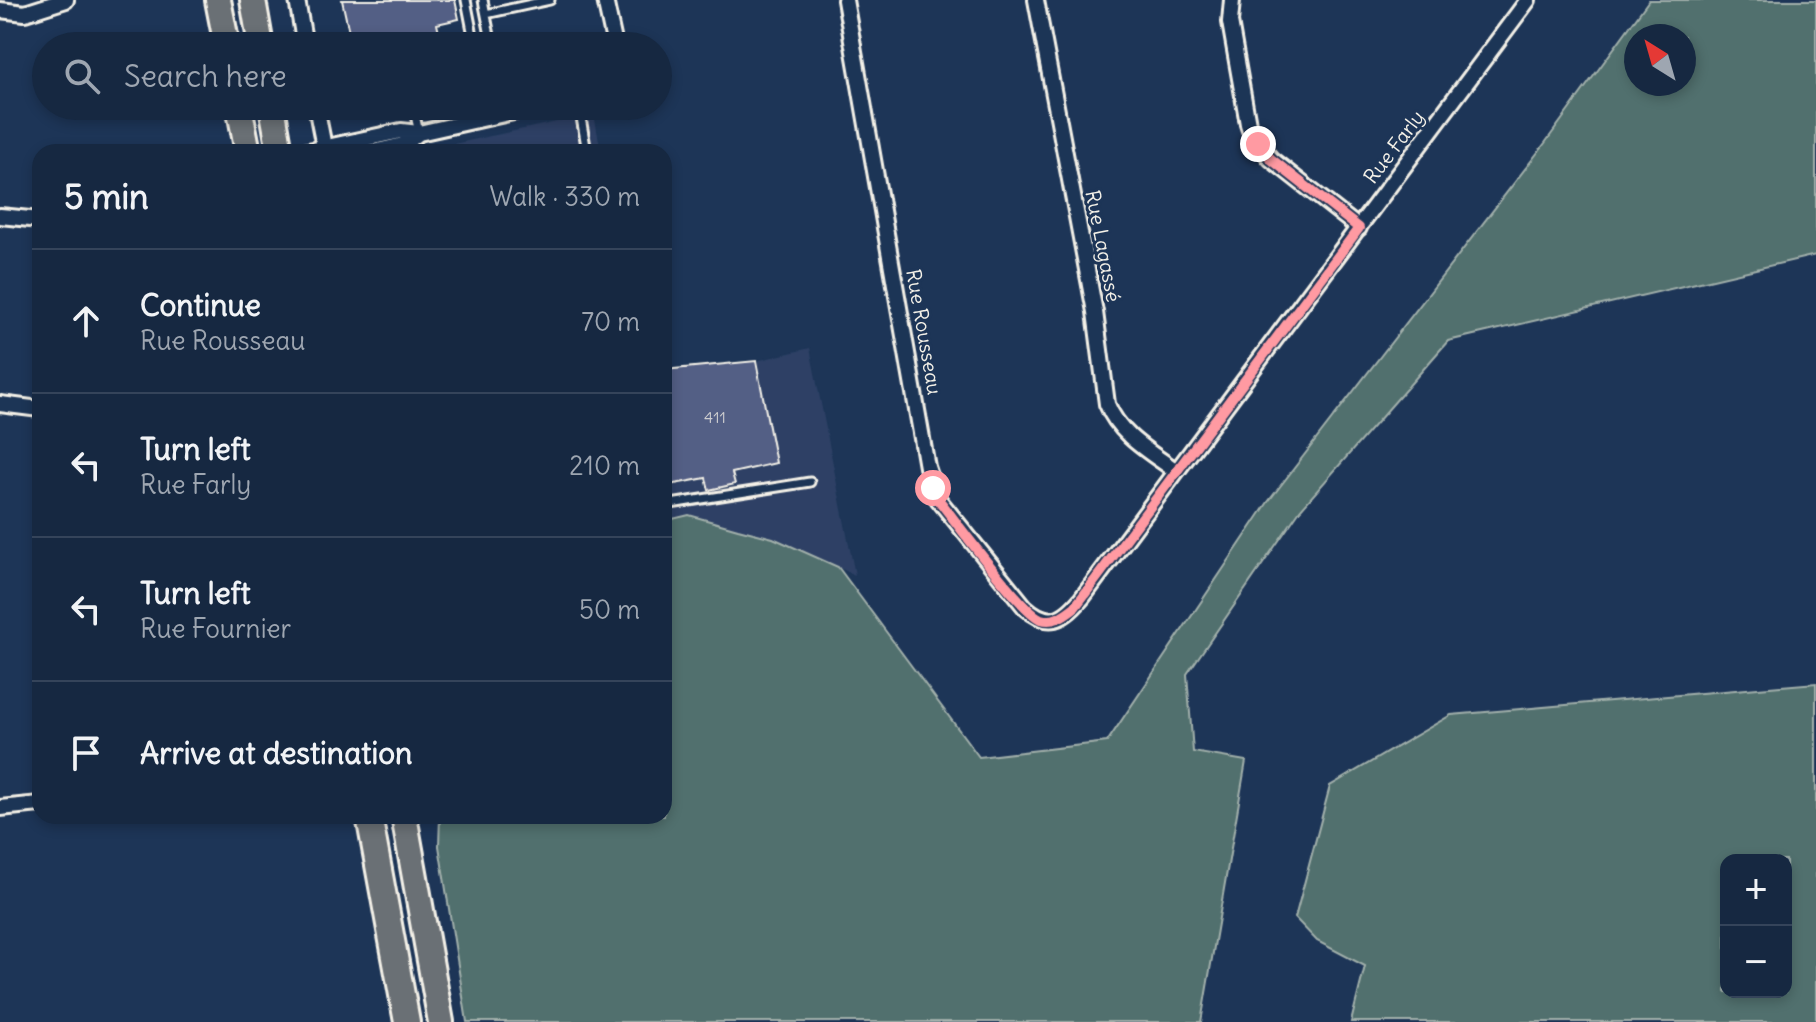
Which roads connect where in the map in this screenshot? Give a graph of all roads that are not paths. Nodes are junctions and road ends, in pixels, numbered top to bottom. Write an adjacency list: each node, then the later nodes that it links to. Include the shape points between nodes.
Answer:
1 (66, 0): 13 (street, via 25,13)
2 (218, 0): 15 (main road)
3 (253, 0): 16 (main road)
4 (297, 0): 17 (street)
5 (466, 0): 18 (lane)
6 (483, 0): 14 (lane)
7 (550, 0): 14 (lane)
8 (605, 0): 20 (street)
9 (845, 0): 42 (street, Rue Rousseau, via 933,488 1025,607 1042,620)
10 (1036, 0): 39 (street, Rue Lagassé, via 1095,312 1107,404 1126,432)
11 (1232, 0): 36 (street, via 1230,22 1252,136 1271,159)
12 (1528, 0): 36 (street, Rue Farly)
13 (0, 10)
14 (486, 14): 19 (lane)
15 (224, 32)
16 (259, 32)
17 (303, 32)
18 (472, 32)
19 (489, 32)
20 (612, 32)
21 (242, 120): 28 (main road)
22 (274, 120): 29 (main road)
23 (319, 120): 30 (street)
24 (416, 120): 27 (lane)
25 (463, 120): 27 (street)
26 (581, 120): 33 (lane)
27 (419, 133): 31 (street, via 401,131); 32 (street)
28 (246, 144)
29 (279, 144)
30 (324, 144)
31 (349, 144)
32 (404, 144)
33 (586, 144)
34 (0, 216): 35 (street)
35 (32, 219)
36 (1359, 228): 39 (street, Rue Farly)
37 (0, 404): 38 (street)
38 (32, 408)
39 (1176, 471): 42 (street, Rue Farly, via 1075,607)
40 (810, 482): 41 (lane)
41 (672, 504)
42 (1056, 620)
43 (32, 805): 44 (street)
44 (0, 808)
45 (370, 824): 47 (main road)
46 (405, 824): 48 (main road)
47 (407, 1022)
48 (441, 1022)

